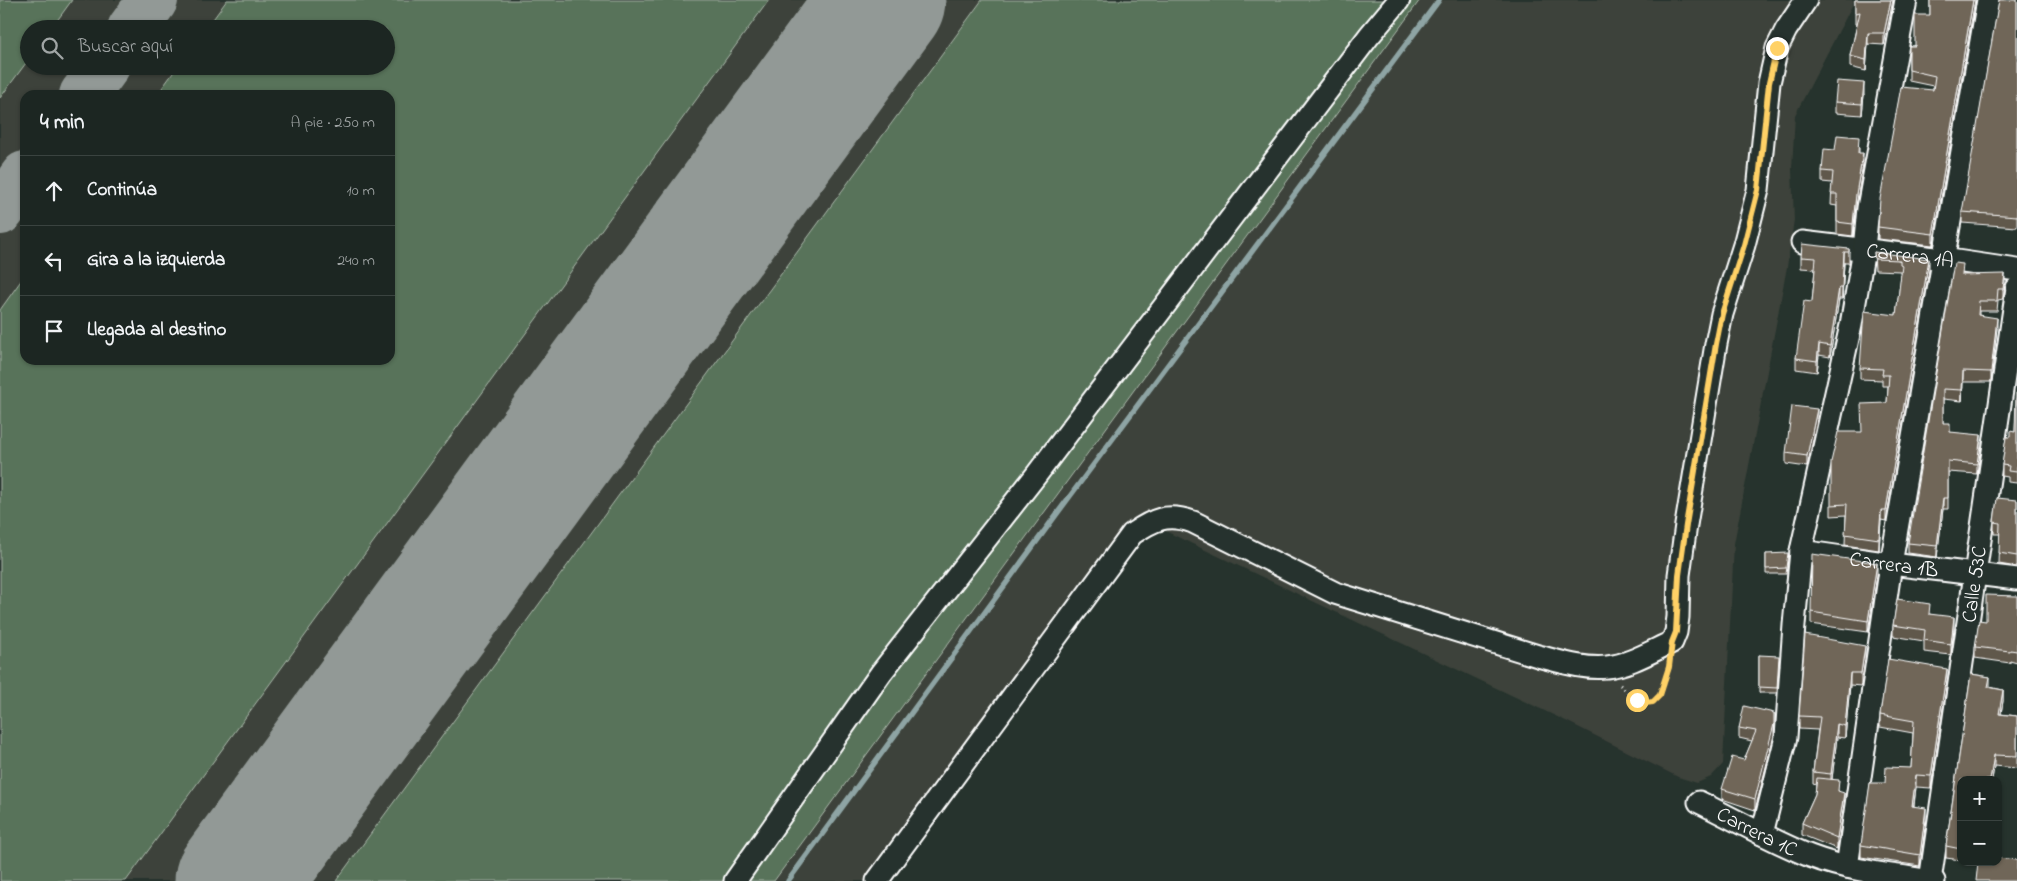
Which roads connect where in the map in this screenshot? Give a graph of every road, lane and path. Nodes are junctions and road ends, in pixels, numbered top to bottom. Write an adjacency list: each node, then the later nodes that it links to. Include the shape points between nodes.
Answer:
1 (1399, 0): 19 (street, via 1368,36 1037,474 881,673)
2 (1806, 0): 14 (street, via 1777,48 1769,83 1758,190 1722,314 1686,525 1679,575 1678,617)
3 (1906, 0): 6 (street, via 1868,208)
4 (1988, 0): 7 (street)
5 (1802, 242): 6 (street, Carrera 1A)
6 (1864, 249): 7 (street, Carrera 1A); 10 (street)
7 (1943, 259): 8 (street, Carrera 1A); 11 (street)
8 (2017, 270)
9 (2017, 288): 12 (street, Calle 53C)
10 (1802, 551): 11 (street, Carrera 1B); 17 (street, via 1786,737)
11 (1891, 564): 12 (street, Carrera 1B); 18 (street)
12 (1976, 574): 13 (street, Carrera 1B); 21 (street, Calle 53C)
13 (2017, 579)
14 (1672, 642): 15 (street, via 1621,664); 15 (path, via 1663,686 1653,702 1637,700)
15 (1601, 667): 20 (street, via 1570,664 1506,648 1335,592 1193,522 1180,518 1151,521 1132,534)
16 (1700, 802): 17 (street, Carrera 1C)
17 (1762, 834): 18 (street, Carrera 1C, via 1811,856)
18 (1847, 867): 21 (street, Carrera 1C)
19 (735, 881)
20 (878, 881)
21 (1930, 881): 22 (street, Carrera 1C)
22 (1934, 881)

